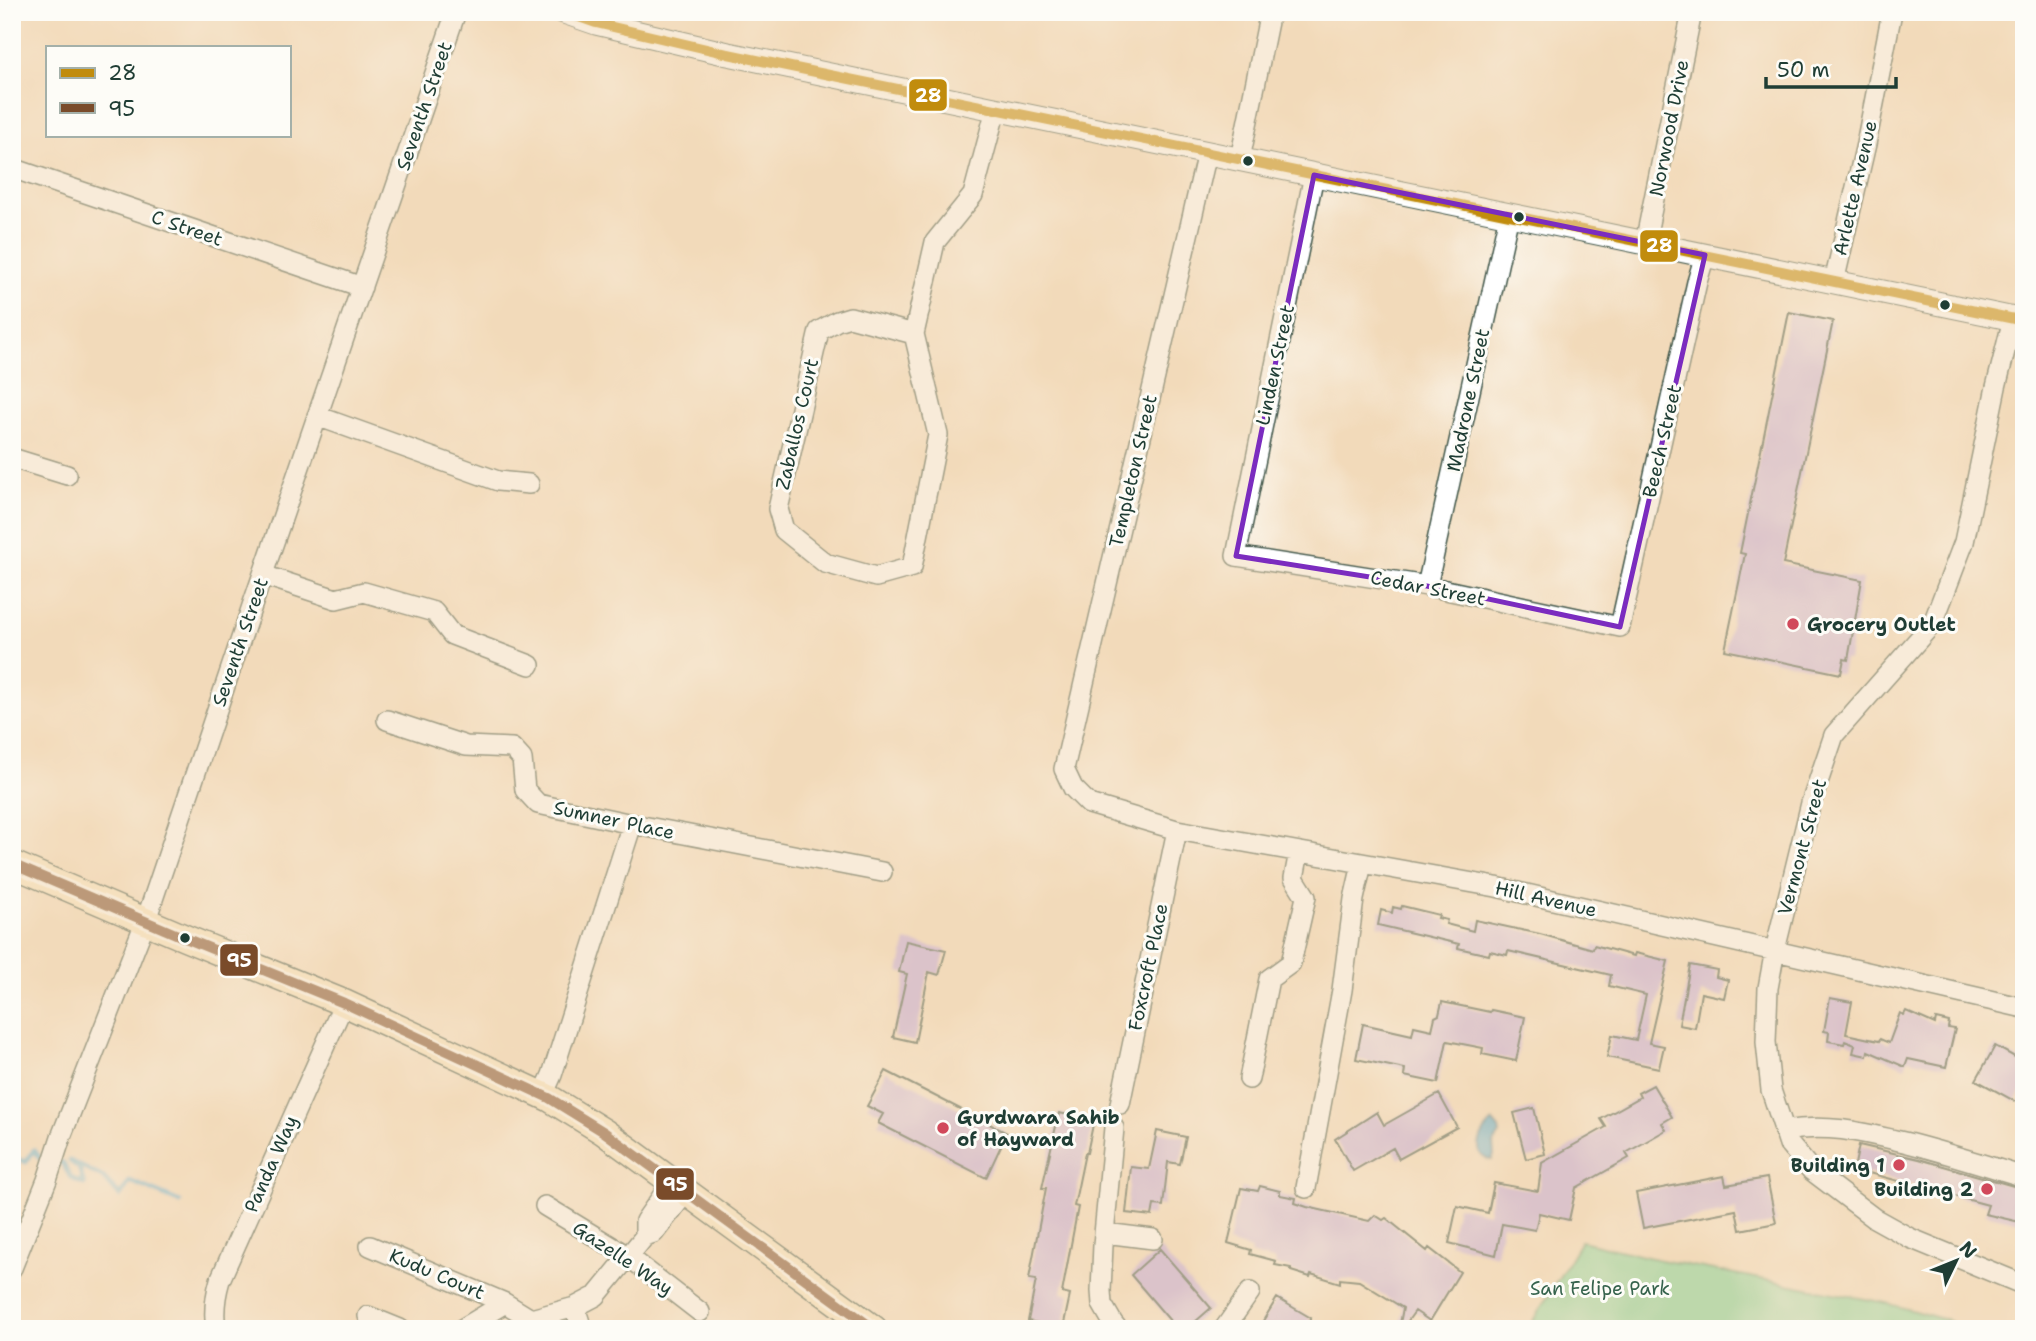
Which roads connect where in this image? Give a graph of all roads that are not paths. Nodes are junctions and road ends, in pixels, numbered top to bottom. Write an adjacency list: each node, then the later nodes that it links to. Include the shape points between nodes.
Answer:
1 (456, 12): 15 (street, Seventh Street)
2 (564, 12): 6 (street, via 728,54)
3 (1270, 12): 8 (street)
4 (1692, 12): 12 (street, Norwood Drive)
5 (1892, 12): 14 (street, Arlette Avenue)
6 (996, 109): 7 (street); 17 (street, Zaballos Court, via 973,195 935,242)
7 (1207, 153): 8 (street); 28 (street, Templeton Street, via 1064,769)
8 (1240, 159): 10 (street)
9 (12, 168): 15 (street, C Street)
10 (1314, 175): 11 (street); 22 (street, Linden Street)
11 (1509, 215): 12 (street); 24 (street, Madrone Street)
12 (1645, 243): 13 (street)
13 (1705, 255): 14 (street); 25 (street, Beech Street)
14 (1834, 282): 16 (street)
15 (362, 288): 18 (street, Seventh Street)
16 (2018, 320): 36 (street, Vermont Street, via 1996,387 1964,542 1933,623 1834,735 1811,803)
17 (914, 334): 17 (street, Zaballos Court, via 938,435 912,567 876,577 825,562 784,530 778,509 819,331 850,317)
18 (317, 416): 21 (street, via 498,481); 23 (street, Seventh Street)
19 (12, 458): 20 (street)
20 (67, 475)
21 (529, 484)
22 (1236, 556): 24 (street, Cedar Street)
23 (263, 575): 26 (street, via 336,599 365,593 434,612 452,635); 35 (street, Seventh Street)
24 (1427, 586): 25 (street, Cedar Street)
25 (1620, 627)
26 (530, 665)
27 (387, 720): 29 (street, Sumner Place, via 466,746 512,748 522,759 525,790 538,804)
28 (1073, 788): 30 (street, Hill Avenue, via 1089,804)
29 (632, 824): 34 (street, Sumner Place); 40 (street)
30 (1177, 830): 31 (street, Hill Avenue); 41 (street, Foxcroft Place)
31 (1299, 852): 33 (street, Hill Avenue); 39 (street, via 1294,877 1307,897 1292,963 1269,979)
32 (12, 864): 35 (main road)
33 (1362, 864): 36 (street, Hill Avenue, via 1496,887); 46 (street)
34 (882, 872)
35 (146, 920): 37 (main road); 52 (street, Seventh Street)
36 (1774, 950): 38 (street, Hill Avenue); 43 (street, Vermont Street, via 1766,1042 1772,1090)
37 (344, 1003): 40 (main road); 59 (street, Panda Way, via 220,1280 213,1314)
38 (2024, 1008)
39 (1249, 1079)
40 (543, 1095): 45 (main road, via 604,1132)
41 (1120, 1104)
42 (1114, 1128): 48 (street)
43 (1784, 1131): 44 (street, via 1855,1130); 53 (street, Vermont Street, via 1812,1171 1874,1218 1910,1238)
44 (2024, 1177)
45 (679, 1187): 51 (street, Kudu Court, via 645,1221 645,1236); 63 (main road)
46 (1306, 1188)
47 (545, 1206): 51 (street, Gazelle Way)
48 (1105, 1233): 49 (street); 64 (street, via 1102,1304)
49 (1153, 1239)
50 (370, 1246): 55 (street, Kudu Court)
51 (628, 1257): 56 (street, Kudu Court, via 596,1296); 57 (street, Gazelle Way)
52 (12, 1268)
53 (2024, 1284)
54 (1250, 1292): 65 (street)
55 (505, 1303): 56 (street, Kudu Court, via 531,1320); 61 (street)
56 (575, 1307): 62 (street)
57 (700, 1312)
58 (369, 1316): 60 (street)
59 (216, 1329)
60 (400, 1329)
61 (462, 1329)
62 (582, 1329)
63 (874, 1329)
64 (1118, 1329)
65 (1224, 1329)

